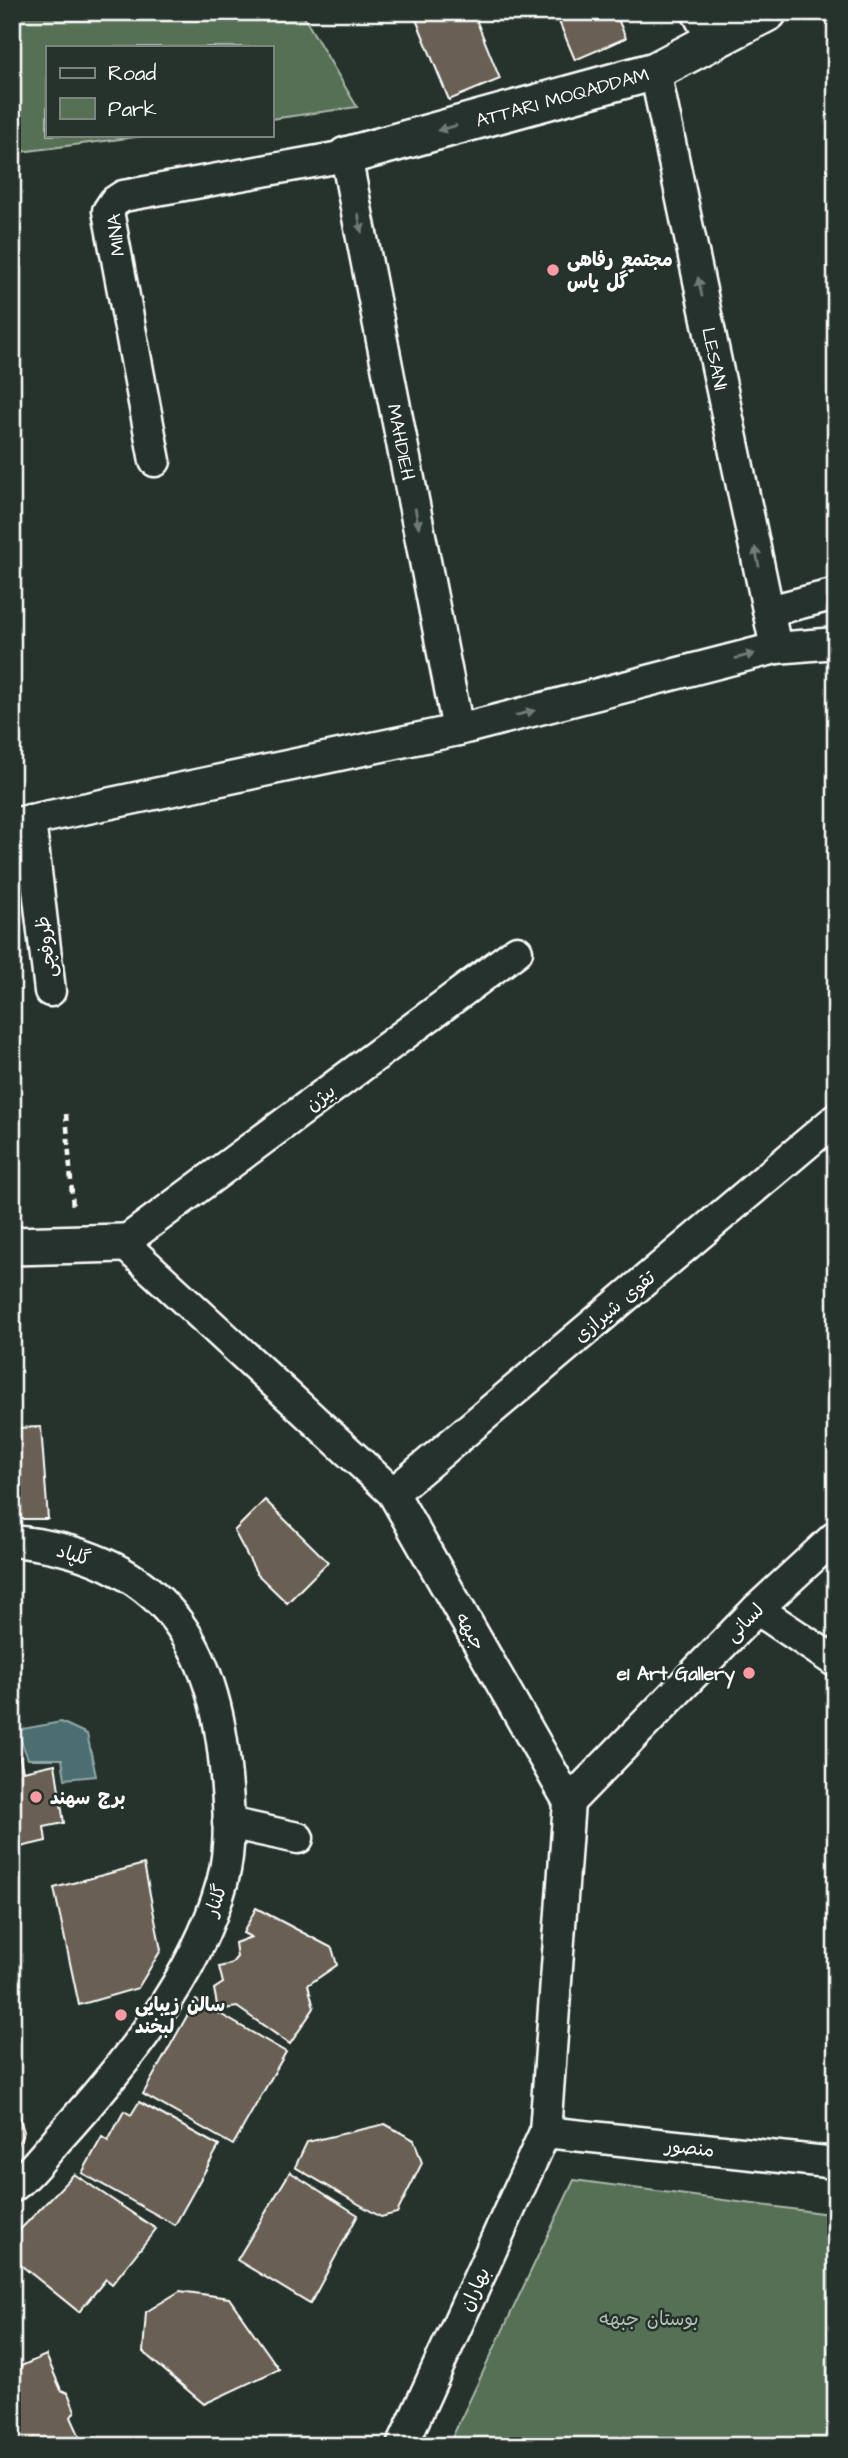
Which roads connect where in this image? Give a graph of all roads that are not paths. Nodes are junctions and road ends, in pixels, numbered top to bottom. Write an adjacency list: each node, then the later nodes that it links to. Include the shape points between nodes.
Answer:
1 (768, 12): 2 (street, ATTARI MOQADDAM)
2 (705, 26): 3 (street, ATTARI MOQADDAM)
3 (655, 71): 4 (street, ATTARI MOQADDAM, one-way to 4); 7 (street, LESANI, one-way to 3)
4 (346, 156): 5 (street, MINA, via 123,196 108,211); 10 (street, MAHDIEH, one-way to 10)
5 (155, 461)
6 (836, 594): 7 (street)
7 (769, 611): 9 (street, LESANI)
8 (836, 643): 9 (street)
9 (776, 648): 10 (street, one-way to 9)
10 (458, 730): 11 (street)
11 (21, 822): 13 (street, ظروفچی)
12 (517, 951): 15 (street, بیژن)
13 (50, 991)
14 (836, 1119): 17 (street, تقوی شیرازی)
15 (123, 1243): 16 (street); 17 (street, جبهه)
16 (12, 1246)
17 (393, 1493): 23 (street, جبهه)
18 (836, 1536): 21 (street, لسانی)
19 (12, 1541): 20 (street, گلپاد, via 78,1555)
20 (132, 1579): 24 (street, گلنار, via 167,1609 201,1656 224,1752)
21 (757, 1609): 22 (street); 23 (street, لسانی)
22 (836, 1662)
23 (569, 1802): 26 (street)
24 (228, 1823): 25 (street); 28 (street, گلنار, via 222,1882 201,1936 169,1995 94,2097)
25 (298, 1838)
26 (545, 2132): 27 (street, منصور); 29 (street, بهاران)
27 (836, 2163)
28 (12, 2187)
29 (402, 2446)

